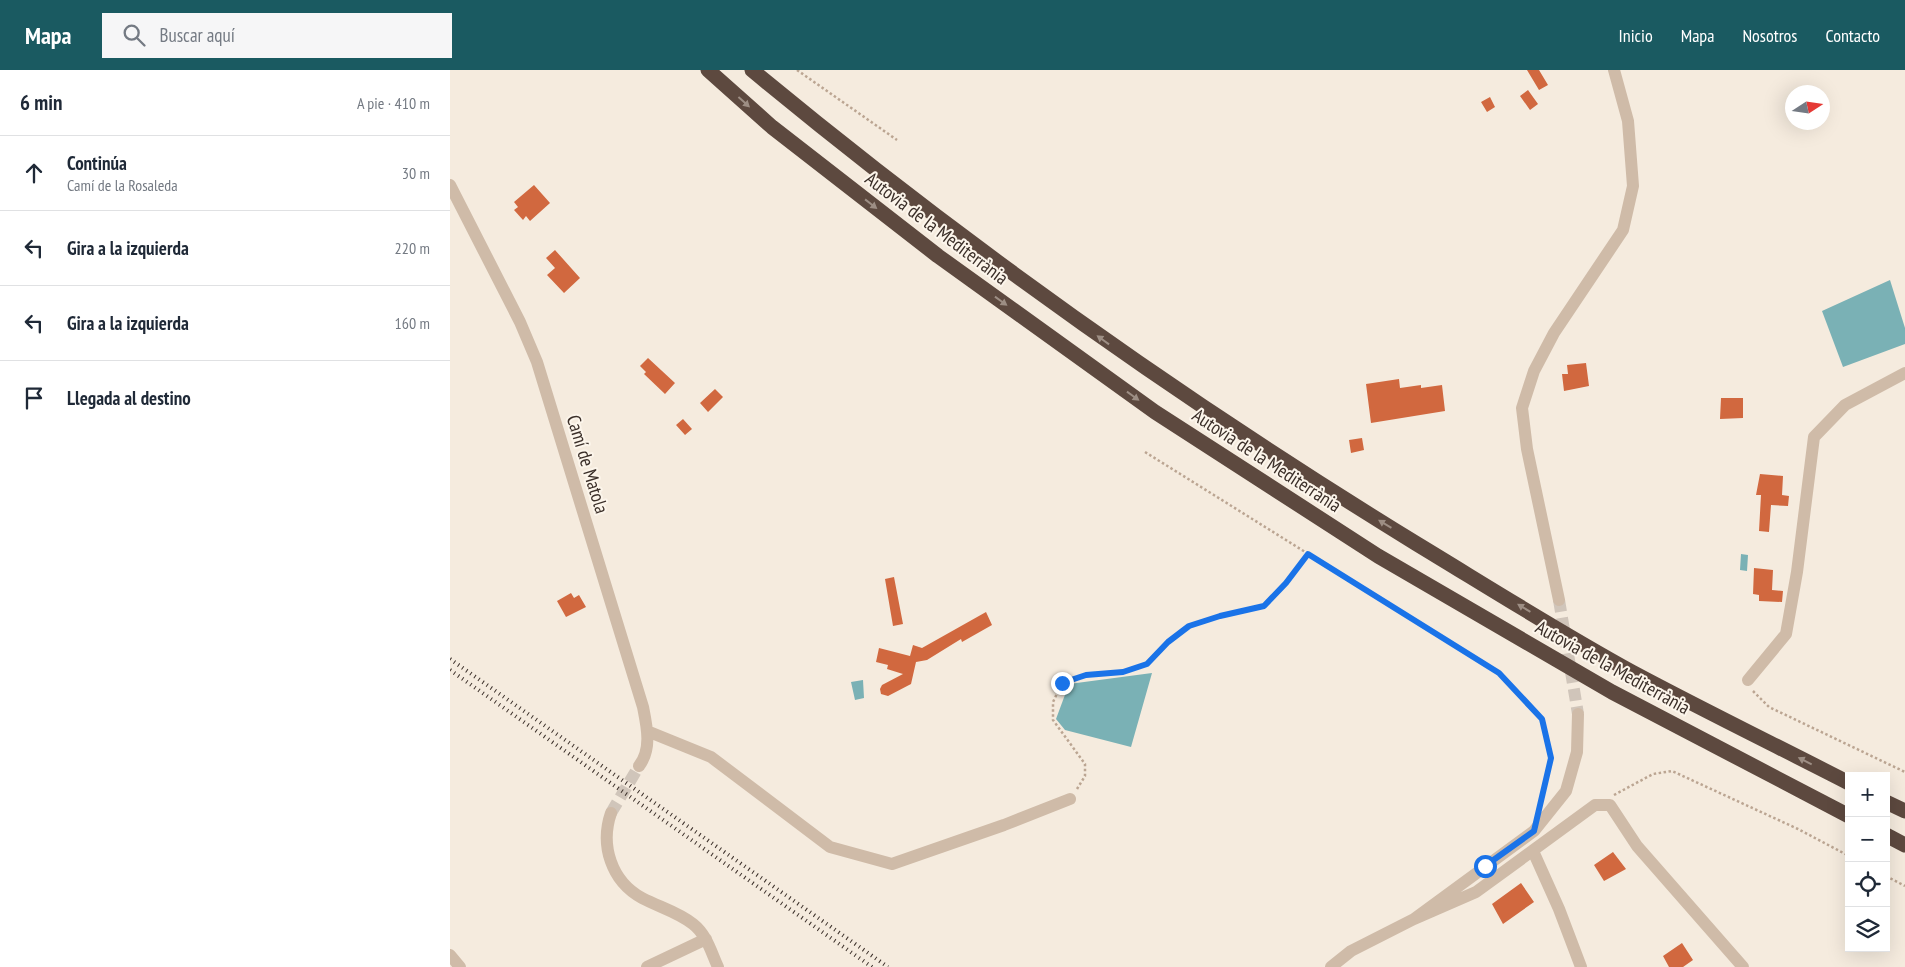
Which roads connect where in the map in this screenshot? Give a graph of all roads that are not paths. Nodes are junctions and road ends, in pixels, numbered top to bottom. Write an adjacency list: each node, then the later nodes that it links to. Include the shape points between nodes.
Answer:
1 (708, 70): 16 (highway, Autovia de la Mediterrània, one-way to 16, via 772,127 938,256 1155,412 1378,556 1595,682)
2 (752, 70): 11 (highway, Autovia de la Mediterrània, one-way to 2, via 1631,671 1258,445 1104,341 910,196)
3 (1614, 70): 6 (street, via 1628,121 1633,186 1623,230 1554,333 1534,371 1522,408 1527,449)
4 (450, 184): 9 (street, Camí de Matola, via 537,362 636,683)
5 (1905, 374): 7 (street, via 1845,404 1814,437 1786,634)
6 (1559, 600)
7 (1748, 680)
8 (1578, 714): 20 (street, via 1577,752 1566,791 1534,831)
9 (647, 731): 10 (street, Camí de Matola, via 645,758); 12 (street, via 711,757 830,847 892,864)
10 (638, 766)
11 (1845, 781)
12 (1070, 798)
13 (1890, 804): 14 (highway)
14 (1905, 811)
15 (610, 813): 21 (street, via 605,837 613,868 622,882 640,897 695,925)
16 (1845, 814)
17 (1890, 837): 18 (highway)
18 (1905, 845)
19 (1534, 851): 20 (street, via 1476,892); 27 (street); 28 (street, via 1595,805 1610,805 1637,846)
20 (1414, 919): 26 (street, via 1351,951)
21 (706, 938): 24 (street); 25 (street)
22 (450, 955): 23 (street)
23 (460, 967)
24 (648, 967)
25 (718, 967)
26 (1331, 967)
27 (1581, 967)
28 (1743, 967)

